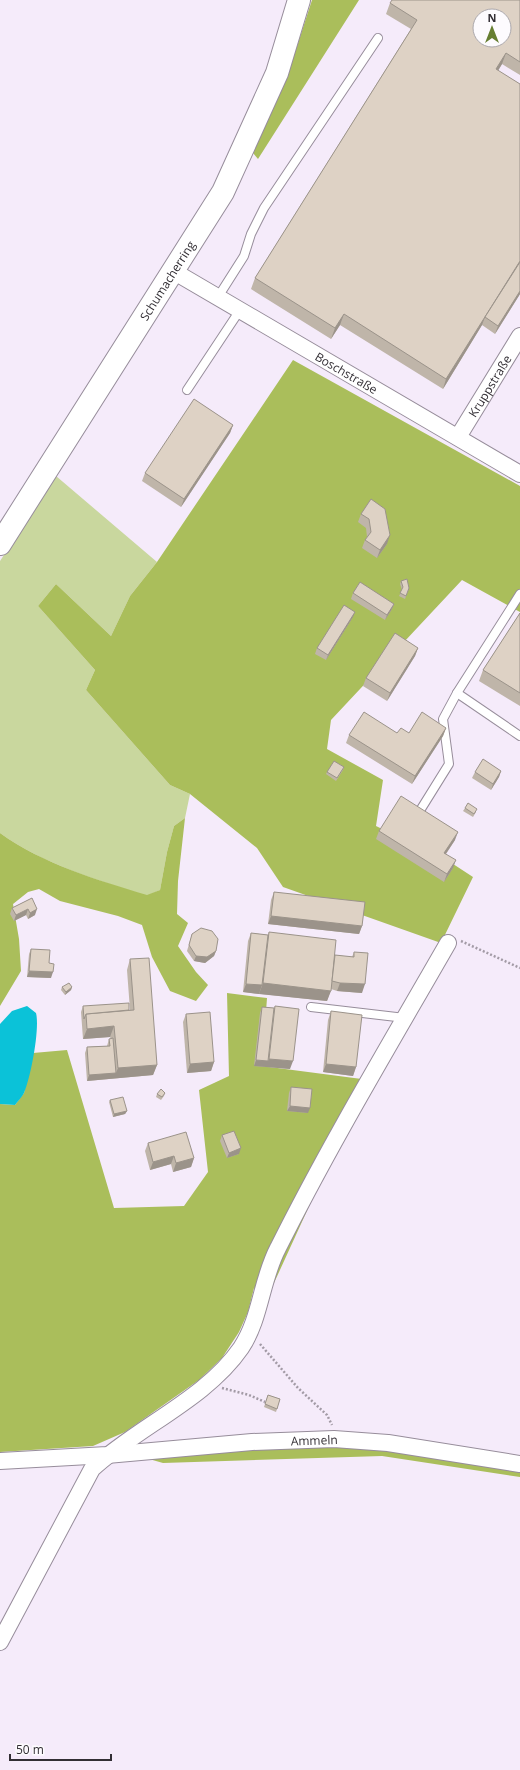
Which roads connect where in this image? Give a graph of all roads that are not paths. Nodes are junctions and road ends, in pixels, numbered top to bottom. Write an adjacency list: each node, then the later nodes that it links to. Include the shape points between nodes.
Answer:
1 (298, 0): 3 (main road, Schumacherring, via 277,73 251,134 223,192)
2 (378, 38): 4 (lane, via 264,208 244,256)
3 (173, 271): 4 (street, Boschstraße); 10 (main road, Schumacherring)
4 (218, 297): 5 (street, Boschstraße)
5 (240, 310): 7 (lane); 8 (street, Boschstraße)
6 (520, 336): 8 (street, Kruppstraße)
7 (187, 390)
8 (458, 436): 9 (street, Boschstraße)
9 (520, 474)
10 (0, 544)
11 (520, 594): 12 (lane)
12 (457, 693): 13 (lane); 14 (lane, via 443,719 449,764)
13 (520, 736)
14 (421, 809)
15 (448, 943): 17 (street)
16 (311, 1007): 17 (lane)
17 (405, 1018): 18 (street, via 277,1249 265,1277 260,1305 240,1349 210,1382)
18 (107, 1455): 19 (street, Ammeln); 20 (street, Ammeln, via 252,1442 334,1439 388,1443); 21 (street, via 92,1469)
19 (0, 1461)
20 (520, 1464)
21 (0, 1642)

